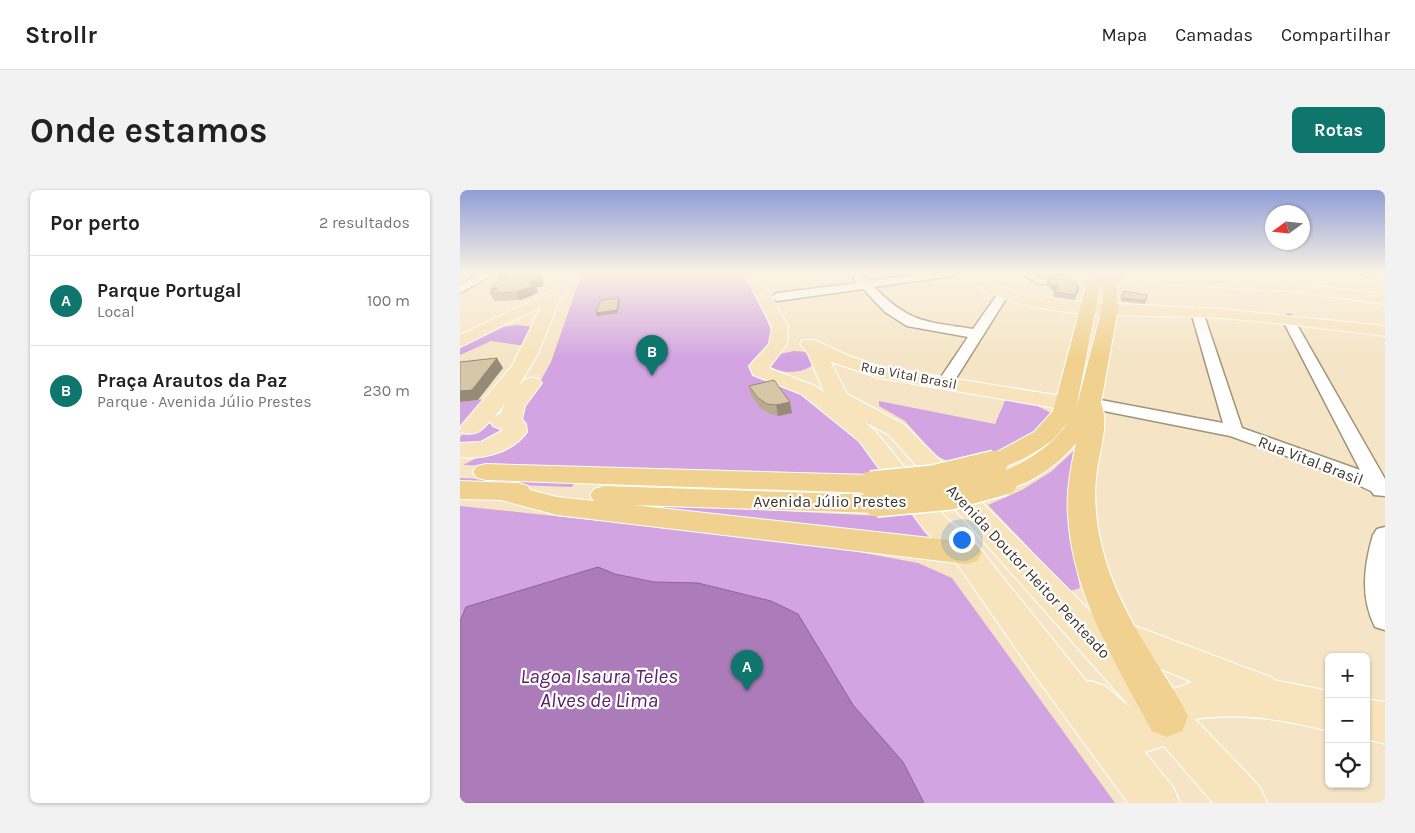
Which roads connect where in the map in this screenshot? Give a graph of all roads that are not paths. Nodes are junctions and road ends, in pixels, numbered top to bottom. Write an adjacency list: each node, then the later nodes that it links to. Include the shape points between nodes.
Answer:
1 (530, 302): 17 (main road)
2 (552, 302): 15 (main road)
3 (557, 302): 23 (main road, via 545,361 515,405)
4 (766, 302): 19 (main road, via 780,327 780,340)
5 (779, 302): 19 (main road)
6 (881, 302): 18 (street, via 912,323)
7 (998, 302): 18 (street)
8 (1043, 302): 11 (main road)
9 (1091, 302): 11 (highway, Avenida Júlio Prestes)
10 (1108, 302): 12 (highway, Avenida Júlio Prestes)
11 (1088, 307): 12 (main road); 22 (highway, Avenida Júlio Prestes)
12 (1110, 308): 13 (main road); 22 (highway, Avenida Júlio Prestes)
13 (1197, 312): 14 (main road); 25 (street)
14 (1288, 319): 16 (main road); 30 (street)
15 (541, 326): 17 (main road, via 520,323); 24 (main road, via 511,384)
16 (1385, 331)
17 (477, 334): 20 (main road)
18 (976, 334): 21 (street)
19 (796, 340): 21 (main road, Rua Vital Brasil, via 879,372); 32 (main road, Avenida Doutor Heitor Penteado, via 759,366 760,371 808,390 868,436 935,524); 33 (main road, Avenida Doutor Heitor Penteado, via 822,358 833,392 897,430)
20 (460, 342)
21 (945, 383): 22 (main road, Rua Vital Brasil)
22 (1078, 403): 25 (street, Rua Vital Brasil); 29 (highway, Avenida Júlio Prestes, bridge, via 1068,441 1049,458 1000,473 952,497); 35 (highway, via 1094,414 1083,484 1082,516 1096,583)
23 (511, 422): 24 (main road, via 497,421); 26 (main road, via 516,428 511,436)
24 (465, 431)
25 (1234, 431): 30 (street, Rua Vital Brasil, via 1333,466)
26 (486, 448): 27 (main road); 28 (main road)
27 (460, 450)
28 (460, 464)
29 (478, 483): 32 (highway, via 557,506)
30 (1383, 491)
31 (1385, 535): 34 (street, via 1376,577)
32 (966, 553): 36 (main road, Avenida Doutor Heitor Penteado)
33 (1064, 606): 35 (main road, via 1100,628); 39 (main road, Avenida Doutor Heitor Penteado)
34 (1385, 619)
35 (1121, 635): 37 (main road); 39 (highway)
36 (1046, 661): 39 (main road, via 1113,720 1133,730 1149,731); 42 (main road, Avenida Doutor Heitor Penteado)
37 (1279, 700): 38 (main road); 39 (main road, via 1224,696 1195,700 1173,708)
38 (1325, 709)
39 (1167, 717): 43 (main road, Avenida Doutor Heitor Penteado)
40 (1370, 720): 41 (main road)
41 (1385, 723)
42 (1157, 803)
43 (1244, 803)

